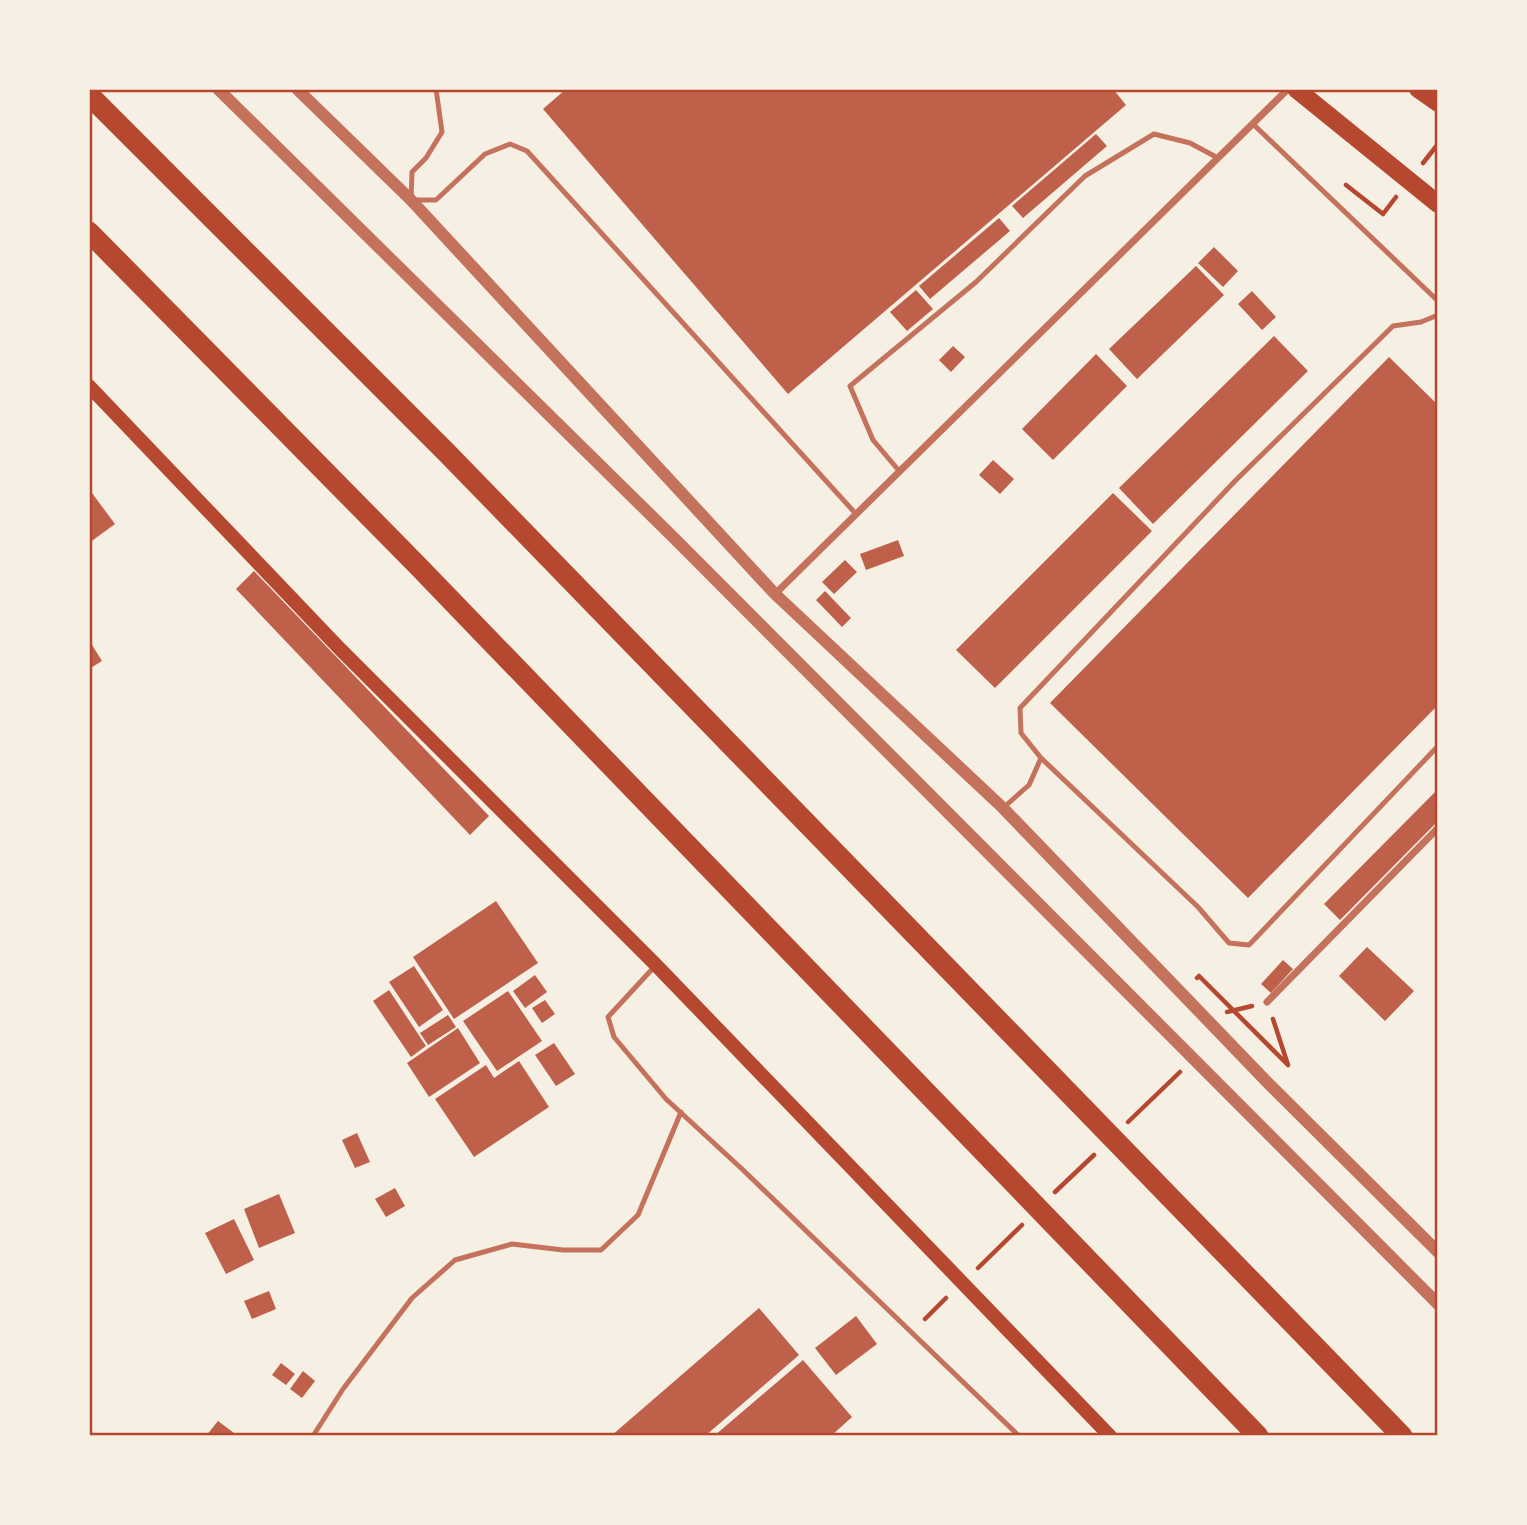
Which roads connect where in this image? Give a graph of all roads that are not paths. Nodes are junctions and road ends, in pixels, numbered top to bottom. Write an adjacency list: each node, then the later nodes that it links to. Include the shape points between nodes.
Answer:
1 (218, 89): 28 (street, via 674,538)
2 (297, 89): 11 (street)
3 (436, 89): 11 (lane, via 442,132 412,172)
4 (1288, 89): 9 (street)
5 (1296, 89): 12 (main road)
6 (1418, 89): 8 (main road)
7 (89, 95): 33 (highway, via 457,463)
8 (1438, 103)
9 (1253, 124): 10 (street); 14 (lane)
10 (1218, 158): 17 (street); 17 (lane, via 1190,143 1153,134 1117,156 1085,176 976,282 850,386 873,440)
11 (411, 200): 18 (lane, via 436,200 485,154 510,145 527,151); 19 (street)
12 (1438, 204)
13 (89, 232): 32 (highway)
14 (1438, 301)
15 (1438, 315): 21 (lane, via 1394,326 1235,481 1020,708 1021,733)
16 (89, 386): 24 (main road, via 340,649)
17 (900, 472): 18 (street)
18 (856, 514): 19 (street)
19 (775, 594): 22 (street)
20 (1438, 746): 21 (lane, via 1249,945 1229,943 1198,907)
21 (1041, 758): 22 (lane, via 1028,785)
22 (1003, 808): 27 (street)
23 (1438, 828): 25 (street)
24 (656, 965): 26 (lane, via 608,1017 614,1037); 31 (main road)
25 (1267, 1002)
26 (681, 1112): 29 (lane, via 638,1215 601,1250 512,1244 455,1260 412,1298); 30 (lane)
27 (1438, 1252)
28 (1438, 1304)
29 (313, 1436)
30 (1019, 1436)
31 (1110, 1436)
32 (1258, 1436)
33 (1402, 1436)

